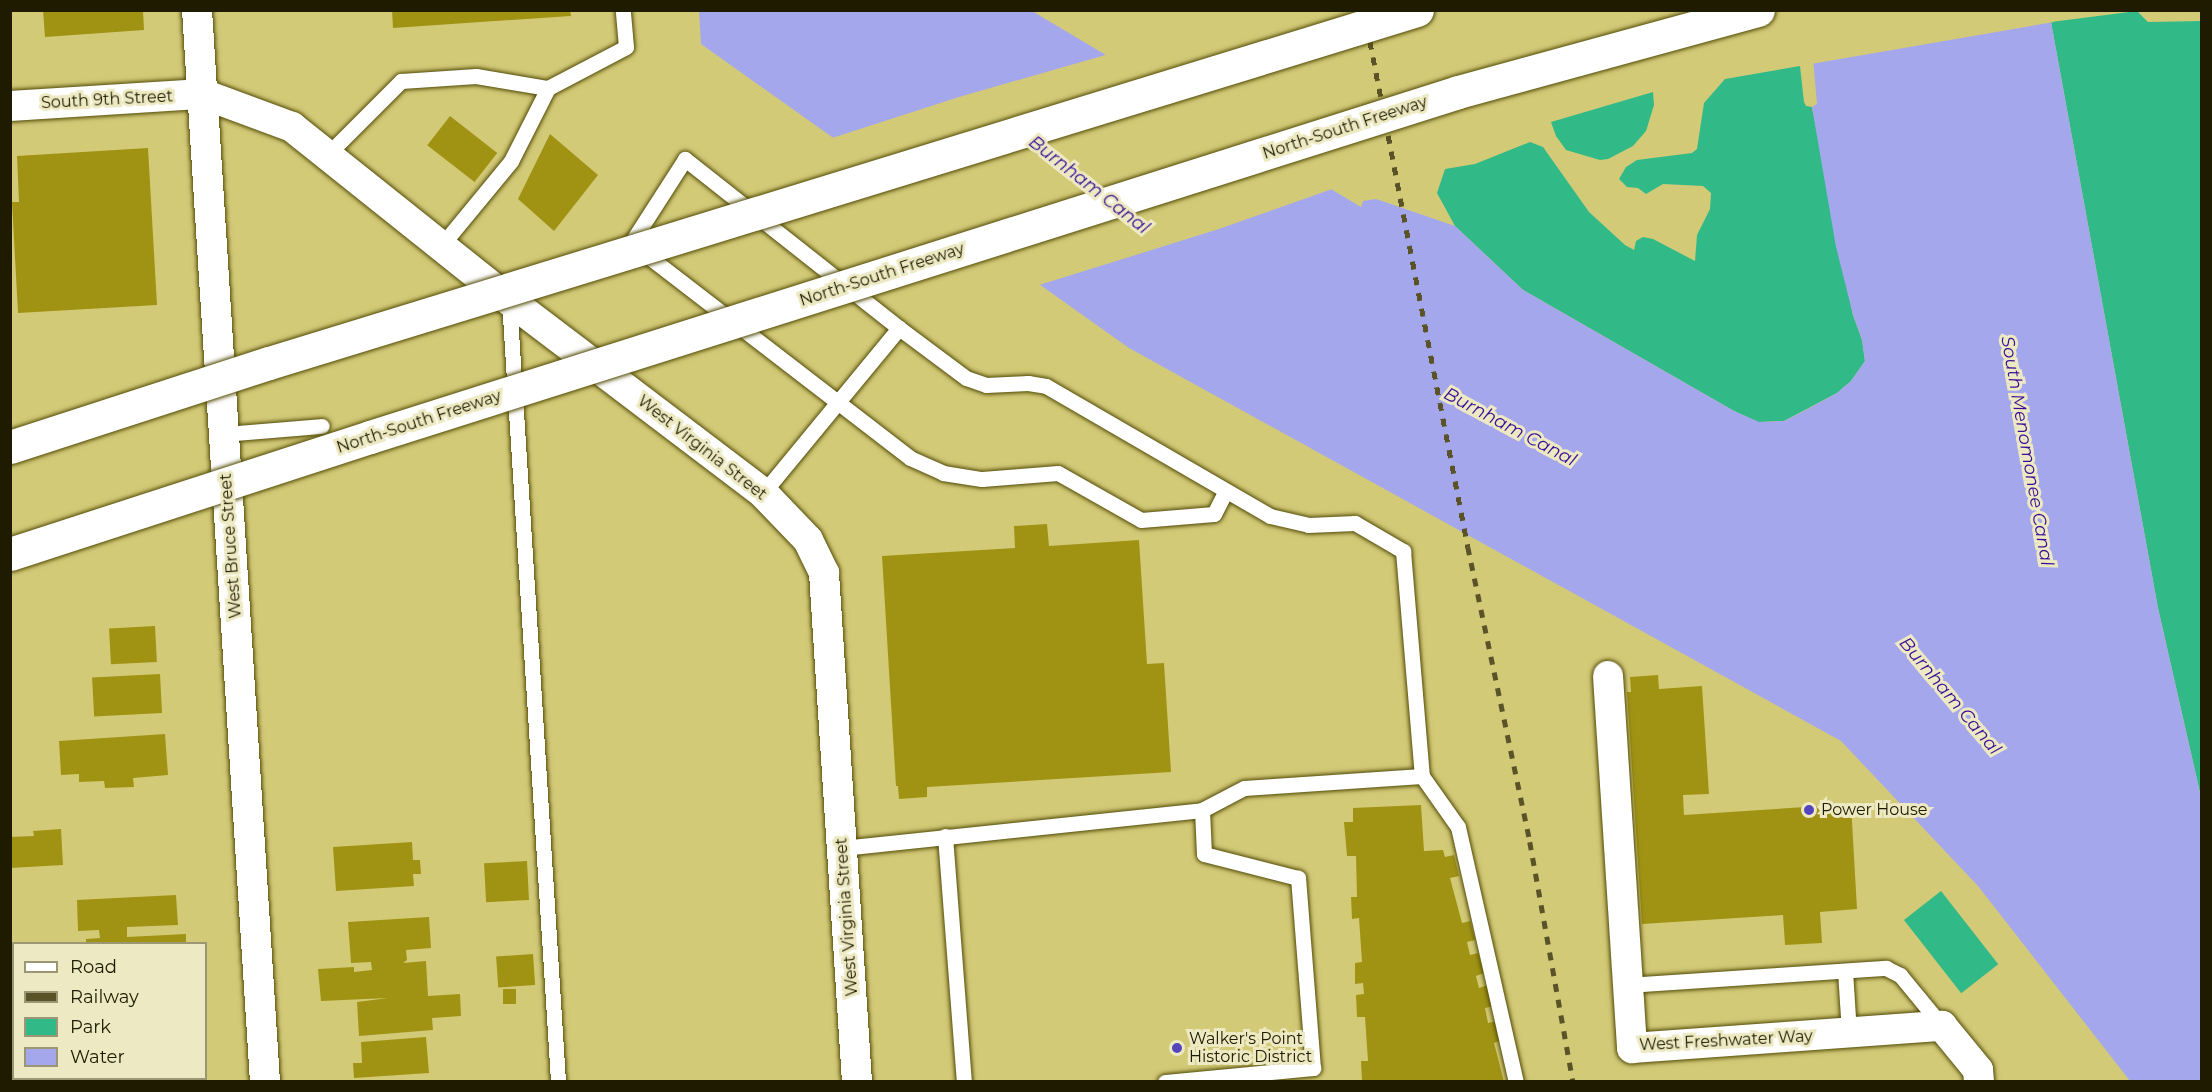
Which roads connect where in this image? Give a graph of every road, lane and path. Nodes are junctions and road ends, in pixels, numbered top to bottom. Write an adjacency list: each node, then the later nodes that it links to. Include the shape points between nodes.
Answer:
1 (197, 10): 6 (street, West Bruce Street)
2 (623, 10): 5 (lane, via 626,47)
3 (1417, 10): 12 (highway, bridge)
4 (1758, 10): 20 (highway, North-South Freeway, bridge, via 1458,92)
5 (548, 88): 8 (lane, via 476,76 401,81); 9 (lane, via 511,161)
6 (203, 94): 7 (street, South 9th Street); 8 (street, West Virginia Street, via 292,127); 16 (street, West Bruce Street)
7 (10, 106)
8 (327, 155): 9 (street, West Virginia Street)
9 (441, 246): 10 (street, West Virginia Street)
10 (508, 300): 19 (street, West Virginia Street); 31 (lane)
11 (899, 328): 13 (lane); 13 (lane, via 685,159 631,243); 18 (lane, via 966,378 986,385 1046,386)
12 (268, 363): 14 (highway, bridge); 17 (highway, bridge)
13 (840, 401): 18 (lane, via 910,458 944,473 982,478 1058,473 1141,520 1214,514); 19 (lane)
14 (10, 424)
15 (322, 426): 16 (lane)
16 (224, 434): 30 (street, West Bruce Street)
17 (10, 447)
18 (1225, 492): 22 (lane, via 1270,516 1308,525 1355,523 1403,551)
19 (763, 493): 25 (street, West Virginia Street, via 808,540 824,573)
20 (10, 554)
21 (1608, 675): 27 (street, West Freshwater Way)
22 (1422, 776): 23 (lane, via 1244,788); 35 (lane, via 1458,827)
23 (1202, 810): 24 (lane); 34 (lane, via 1204,854 1298,878 1313,1068)
24 (945, 836): 25 (lane); 33 (lane)
25 (842, 848): 32 (street, West Virginia Street)
26 (1845, 971): 27 (lane); 28 (lane, via 1886,968 1900,975); 29 (lane)
27 (1628, 985): 29 (street, West Freshwater Way, via 1632,1048)
28 (1942, 1026): 29 (street, West Freshwater Way); 36 (street, via 1978,1070)
29 (1849, 1033)
30 (265, 1082)
31 (558, 1082)
32 (857, 1082)
33 (964, 1082)
34 (1165, 1082)
35 (1516, 1082)
36 (1979, 1082)

